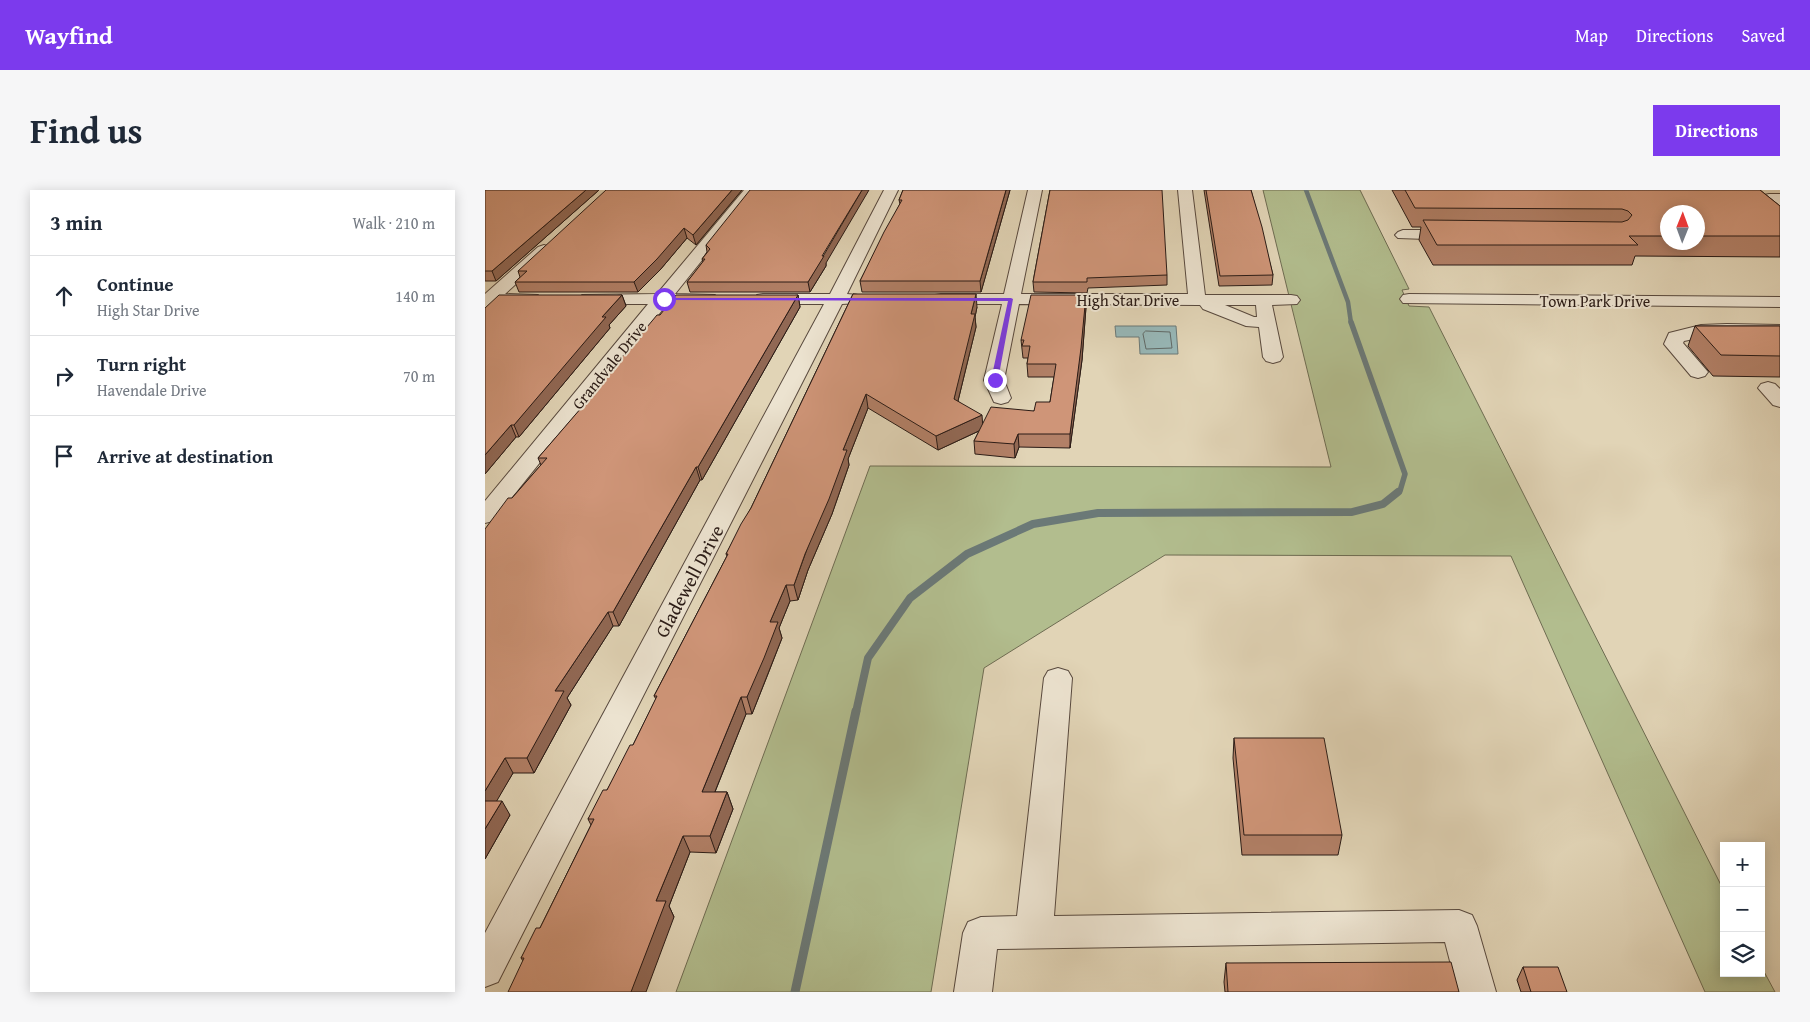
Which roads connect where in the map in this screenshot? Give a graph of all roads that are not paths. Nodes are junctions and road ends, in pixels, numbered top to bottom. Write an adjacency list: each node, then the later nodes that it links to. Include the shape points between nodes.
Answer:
1 (751, 190): 12 (street, Grandvale Drive)
2 (891, 190): 15 (street, Gladewell Drive)
3 (1035, 190): 18 (street)
4 (1185, 190): 21 (street)
5 (1780, 198): 6 (street, via 1769,198)
6 (1780, 207)
7 (1403, 235): 8 (street)
8 (1471, 235)
9 (553, 241): 20 (street)
10 (548, 299): 20 (street)
11 (567, 299): 12 (street)
12 (664, 299): 13 (street); 32 (street, Grandvale Drive)
13 (721, 299)
14 (750, 299): 15 (street)
15 (836, 299): 16 (street); 35 (street, Gladewell Drive)
16 (865, 299)
17 (923, 299): 18 (street, High Star Drive)
18 (1011, 299): 21 (street, High Star Drive); 31 (street, via 995,380)
19 (1409, 299): 24 (street, Town Park Drive)
20 (487, 300)
21 (1197, 300): 22 (street, High Star Drive); 26 (street, via 1252,322)
22 (1263, 300): 23 (street, High Star Drive); 26 (street)
23 (1291, 300)
24 (1681, 301): 25 (street, Town Park Drive); 27 (street)
25 (1780, 302)
26 (1267, 322): 29 (street)
27 (1710, 331): 28 (street); 30 (street, via 1688,332 1676,337 1673,344)
28 (1780, 331)
29 (1273, 357)
30 (1698, 372)
31 (1001, 398)
32 (485, 516)
33 (1058, 678): 34 (street)
34 (1034, 932): 36 (street, via 981,933); 37 (street, via 1459,926)
35 (485, 970)
36 (973, 992)
37 (1477, 992)

